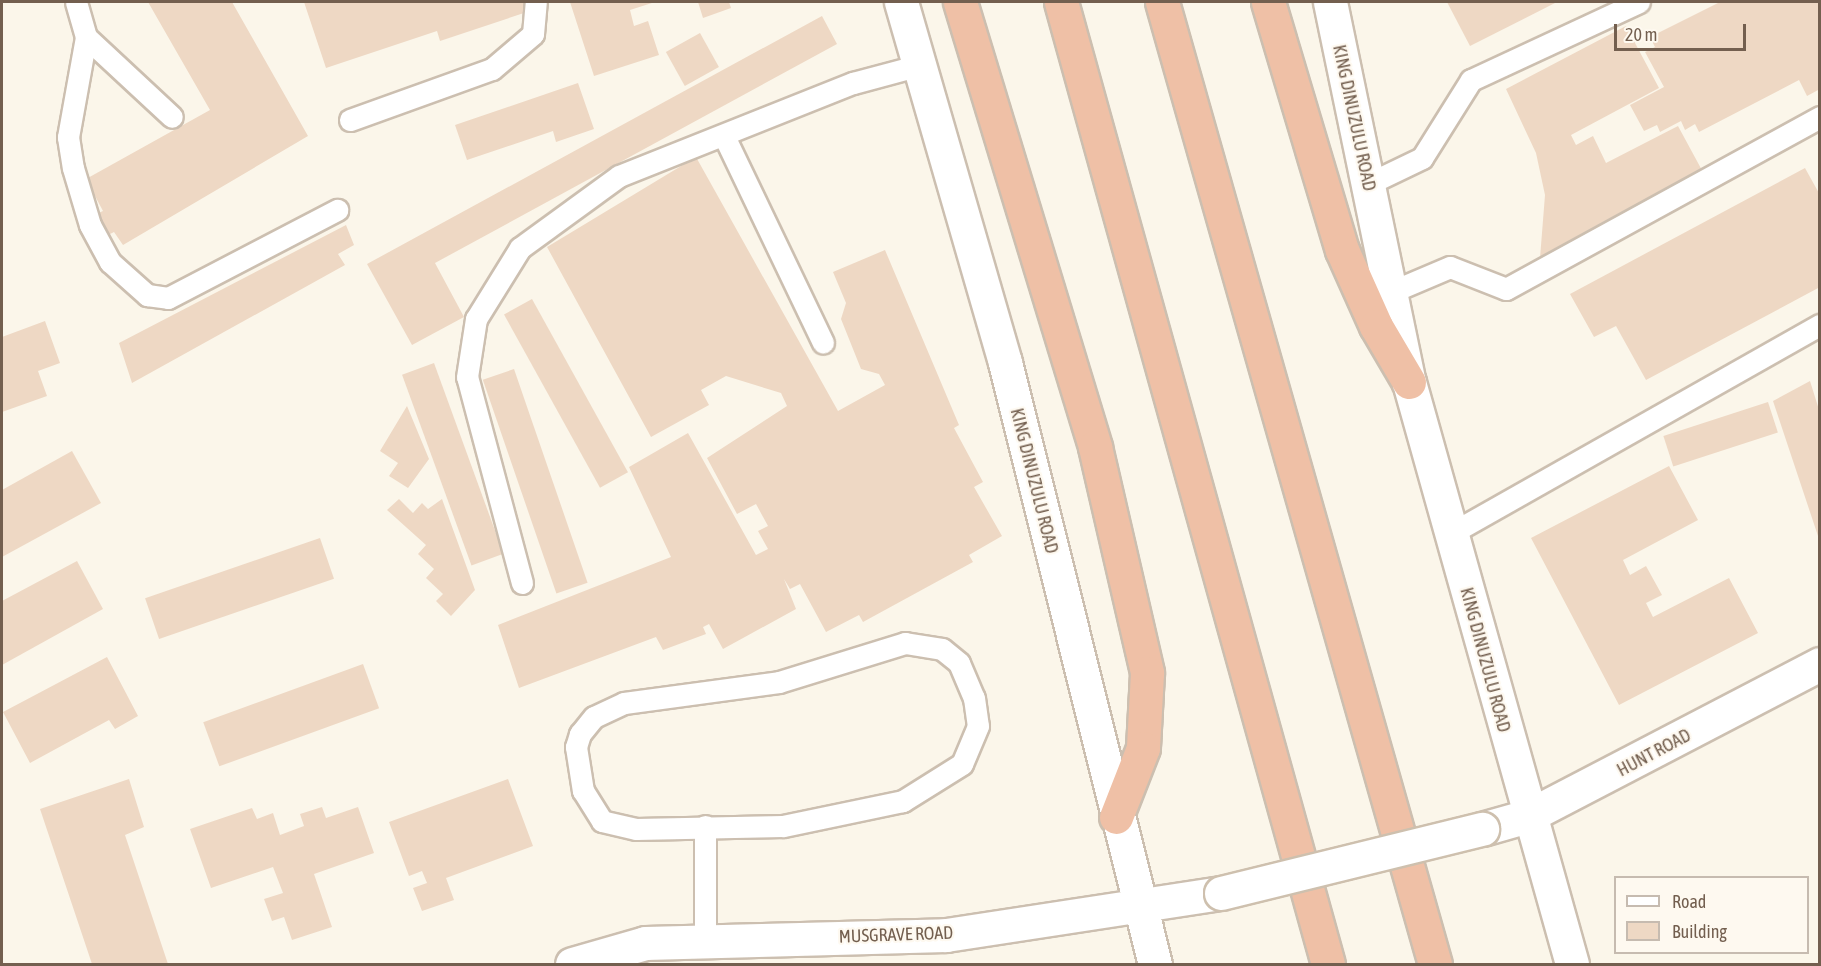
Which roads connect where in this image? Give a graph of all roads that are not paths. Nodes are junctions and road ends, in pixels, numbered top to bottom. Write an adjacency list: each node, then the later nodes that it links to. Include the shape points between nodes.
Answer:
1 (76, 2): 10 (lane)
2 (536, 2): 14 (lane, via 533,34 492,69)
3 (901, 2): 11 (main road, KING DINUZULU ROAD)
4 (960, 2): 26 (highway, via 1095,447 1147,673 1143,748)
5 (1061, 2): 33 (highway)
6 (1162, 2): 34 (highway)
7 (1268, 2): 21 (highway, via 1342,250 1376,326)
8 (1330, 2): 16 (main road, KING DINUZULU ROAD)
9 (1639, 2): 16 (lane, via 1471,80 1422,158)
10 (86, 37): 12 (lane); 17 (lane, via 68,137 73,168 90,225 110,262 147,295 168,298)
11 (920, 65): 15 (lane, via 853,83); 26 (main road, KING DINUZULU ROAD, via 1005,362)
12 (172, 117)
13 (1820, 117): 18 (lane, via 1506,290 1450,267)
14 (350, 120)
15 (724, 136): 20 (lane); 23 (lane, via 619,176 520,248 476,319 467,377)
16 (1368, 184): 18 (main road, KING DINUZULU ROAD)
17 (337, 210)
18 (1390, 292): 21 (main road, KING DINUZULU ROAD)
19 (1820, 325): 22 (lane)
20 (823, 343)
21 (1409, 382): 22 (main road, KING DINUZULU ROAD)
22 (1450, 534): 25 (main road, KING DINUZULU ROAD)
23 (522, 583)
24 (1820, 664): 25 (main road, HUNT ROAD)
25 (1528, 816): 28 (main road, HUNT ROAD, bridge); 35 (main road, KING DINUZULU ROAD)
26 (1116, 817): 29 (main road, KING DINUZULU ROAD)
27 (705, 826): 27 (lane, via 636,829 602,821 583,791 576,747 594,717 624,703 779,682 905,643 942,649 959,663 974,698 978,726 962,764 938,782 903,801 864,812 783,826); 30 (lane)
28 (1221, 893): 29 (main road, MUSGRAVE ROAD)
29 (1137, 909): 30 (main road, MUSGRAVE ROAD, via 946,934); 32 (main road, KING DINUZULU ROAD)
30 (705, 939): 31 (main road, MUSGRAVE ROAD, via 645,943)
31 (573, 964)
32 (1155, 964)
33 (1328, 964)
34 (1435, 964)
35 (1572, 964)

